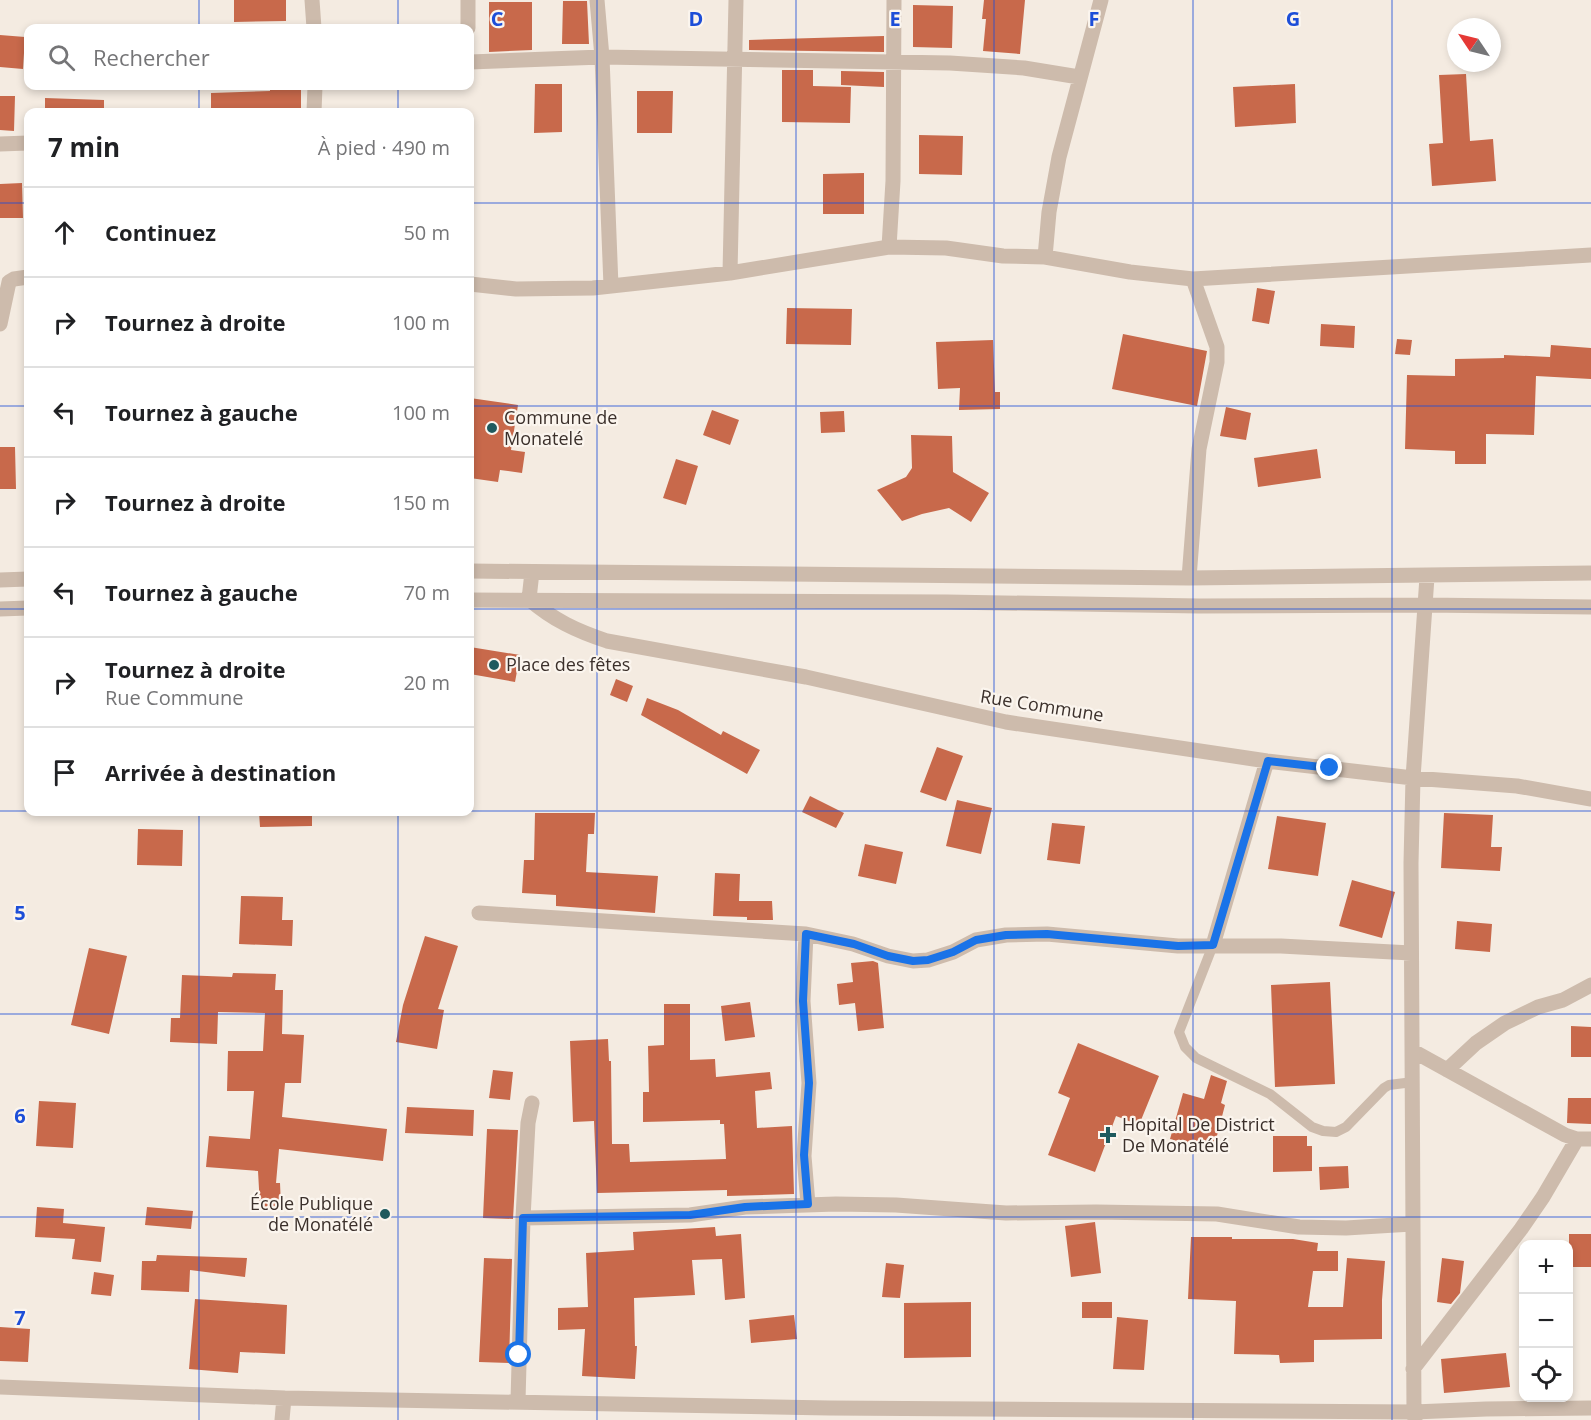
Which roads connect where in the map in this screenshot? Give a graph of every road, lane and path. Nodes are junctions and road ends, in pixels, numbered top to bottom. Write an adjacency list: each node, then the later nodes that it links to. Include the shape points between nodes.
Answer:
1 (312, 0): 7 (street)
2 (468, 0): 8 (street)
3 (597, 0): 9 (street)
4 (736, 0): 10 (street)
5 (894, 0): 12 (street)
6 (1101, 0): 13 (street)
7 (314, 24)
8 (468, 24)
9 (602, 57): 10 (street); 11 (street); 25 (street)
10 (734, 60): 12 (street); 21 (street)
11 (474, 62)
12 (894, 62): 13 (street, via 1024,68); 18 (street)
13 (1079, 77): 20 (street, via 1057,168)
14 (315, 90): 15 (street)
15 (314, 108)
16 (24, 143): 17 (street)
17 (0, 144)
18 (889, 247): 20 (street); 21 (street)
19 (1591, 255): 23 (street)
20 (1045, 257): 23 (street)
21 (730, 273): 25 (street)
22 (24, 278): 26 (street, via 9,282)
23 (1193, 279): 32 (street, via 1217,347 1217,362 1199,449)
24 (474, 284): 25 (street, via 516,289)
25 (611, 286)
26 (0, 324)
27 (474, 571): 28 (street)
28 (532, 572): 30 (street); 36 (street)
29 (1591, 573): 31 (street)
30 (947, 574): 32 (street); 37 (street)
31 (1427, 577): 32 (street); 38 (street)
32 (1189, 578)
33 (24, 579): 34 (street)
34 (0, 581)
35 (474, 600): 36 (street)
36 (529, 600): 37 (street); 42 (street, Rue Commune, via 575,630 607,641 806,677 1006,722)
37 (947, 602): 38 (street)
38 (1426, 605): 39 (street); 43 (street)
39 (1591, 607)
40 (24, 608): 41 (street)
41 (0, 609)
42 (1268, 761): 43 (street, Rue Commune); 47 (street)
43 (1413, 778): 44 (street, Rue Commune, via 1517,786); 48 (street)
44 (1591, 799)
45 (479, 913): 46 (street)
46 (806, 934): 47 (street, via 913,961 953,952 976,940 1006,935); 55 (street, via 803,1001 809,1083 804,1155)
47 (1213, 945): 48 (street); 52 (lane, via 1179,1032 1185,1047 1196,1058 1269,1094 1323,1131 1336,1132 1346,1127 1389,1085)
48 (1411, 953): 50 (street)
49 (1591, 985): 51 (street, via 1505,1023)
50 (1413, 1051): 51 (street); 52 (street)
51 (1447, 1070): 54 (street, via 1565,1135)
52 (1413, 1082): 57 (street)
53 (532, 1103): 56 (street)
54 (1584, 1139): 58 (street, via 1521,1229)
55 (808, 1204): 56 (street, via 690,1215); 57 (street, via 1006,1213 1217,1214 1299,1227)
56 (523, 1218): 61 (street)
57 (1412, 1224): 58 (street)
58 (1413, 1369): 64 (street)
59 (0, 1387): 60 (street)
60 (284, 1398): 61 (street); 65 (street)
61 (518, 1401): 63 (street)
62 (1591, 1408): 64 (street, via 1486,1409)
63 (829, 1414): 64 (street)
64 (1414, 1416)
65 (282, 1420)

